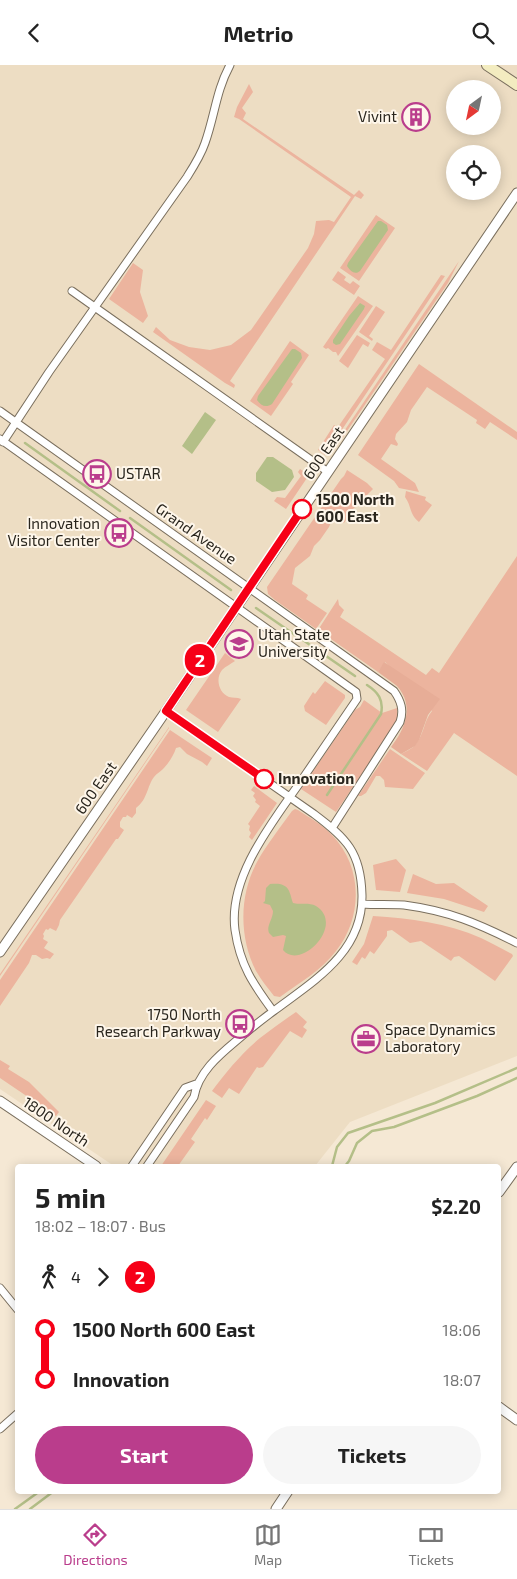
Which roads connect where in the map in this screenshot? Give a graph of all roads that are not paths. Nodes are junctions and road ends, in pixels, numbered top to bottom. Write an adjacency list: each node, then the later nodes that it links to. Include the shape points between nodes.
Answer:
1 (230, 65): 6 (street, via 222,79 198,159)
2 (488, 65): 3 (main road)
3 (517, 85)
4 (517, 193): 10 (street, 600 East)
5 (72, 291): 6 (street)
6 (94, 307): 8 (street); 10 (street)
7 (0, 411): 8 (street, Grand Avenue)
8 (16, 422): 9 (street); 11 (street, Grand Avenue)
9 (1, 441): 12 (street)
10 (328, 472): 11 (street, 600 East)
11 (249, 588): 12 (street, 600 East); 15 (street, Grand Avenue, via 394,691 401,703 402,716 398,728)
12 (236, 607): 13 (street, 600 East); 14 (street, via 358,695)
13 (166, 711): 14 (street); 18 (street, 600 East)
14 (290, 797): 15 (street); 19 (street, via 252,856 236,897 235,928 241,959 252,983)
15 (332, 828): 16 (street, via 348,844 358,864)
16 (362, 904): 17 (street, via 402,905 450,914); 19 (street, via 355,932 330,968)
17 (517, 943)
18 (0, 952)
19 (273, 1011): 20 (street, via 224,1050)
20 (196, 1085): 23 (street, via 185,1088); 24 (street, via 194,1097)
21 (0, 1101): 22 (street, 1800 North)
22 (93, 1164)
23 (133, 1164)
24 (148, 1164)
25 (517, 1167): 26 (street)
26 (501, 1189)
27 (0, 1288): 28 (street)
28 (15, 1306)
29 (501, 1408): 31 (street)
30 (15, 1416): 32 (street)
31 (517, 1420)
32 (0, 1429)
33 (286, 1494): 34 (street)
34 (276, 1509)

